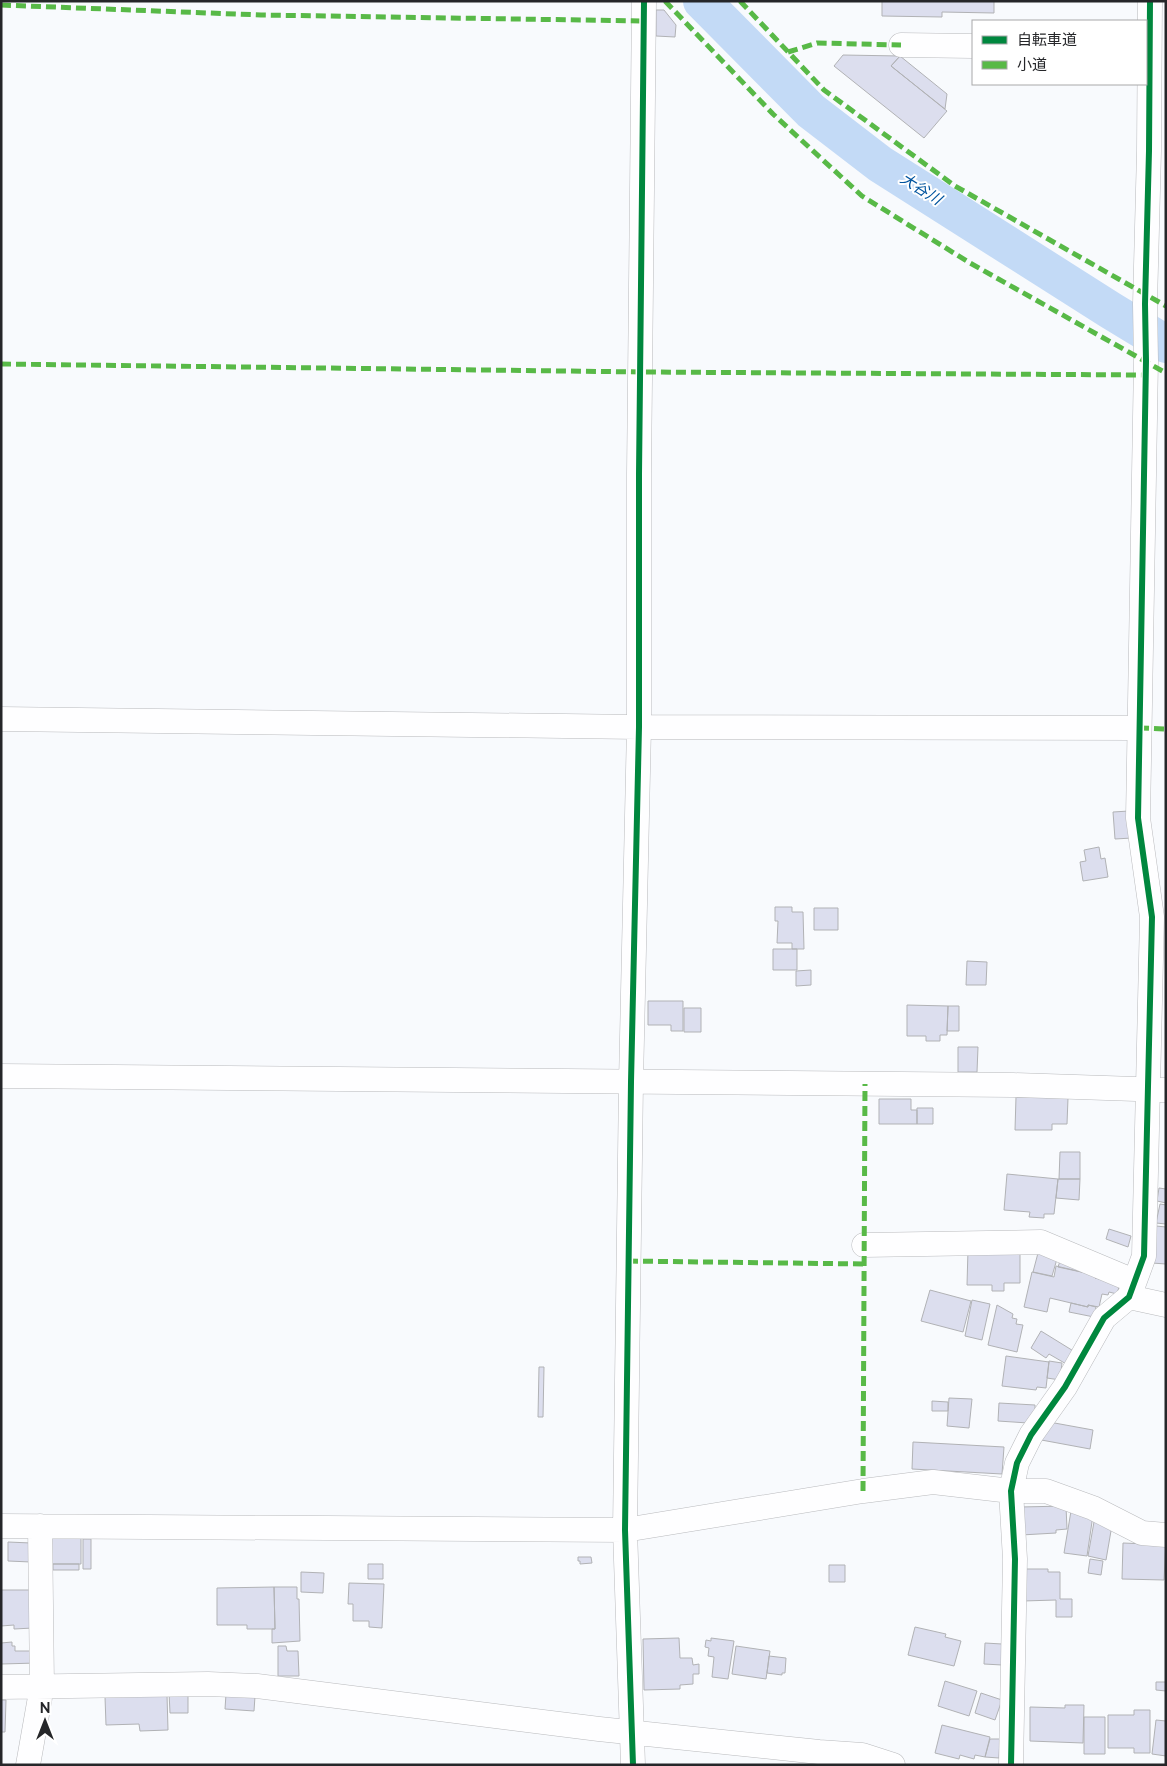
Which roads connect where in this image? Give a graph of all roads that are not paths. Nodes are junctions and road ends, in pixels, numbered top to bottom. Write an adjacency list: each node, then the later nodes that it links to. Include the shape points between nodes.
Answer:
1 (644, 1): 7 (street)
2 (1150, 1): 5 (street)
3 (901, 45): 4 (street)
4 (972, 46)
5 (1154, 48): 8 (street, via 1145,304)
6 (1, 719): 7 (street)
7 (639, 727): 8 (street); 10 (street)
8 (1139, 728): 11 (street, via 1138,818 1152,917)
9 (1, 1076): 10 (street)
10 (631, 1082): 11 (street); 18 (street)
11 (1157, 1089): 13 (street, via 1144,1256)
12 (864, 1244): 13 (street, via 1041,1242)
13 (1131, 1289): 14 (street); 15 (street, via 1104,1318 1065,1387 1031,1435 1016,1463)
14 (1166, 1305)
15 (1011, 1491): 18 (street, via 933,1482); 19 (street, via 1046,1491 1093,1508 1142,1533); 26 (street, via 1015,1559)
16 (1, 1526): 17 (street)
17 (40, 1526): 18 (street); 20 (street)
18 (625, 1530): 22 (street)
19 (1166, 1534)
20 (42, 1686): 21 (street); 22 (street, via 257,1686); 23 (street)
21 (1, 1687)
22 (632, 1732): 24 (street); 25 (street, via 862,1755)
23 (28, 1765)
24 (633, 1765)
25 (893, 1765)
26 (1010, 1765)

